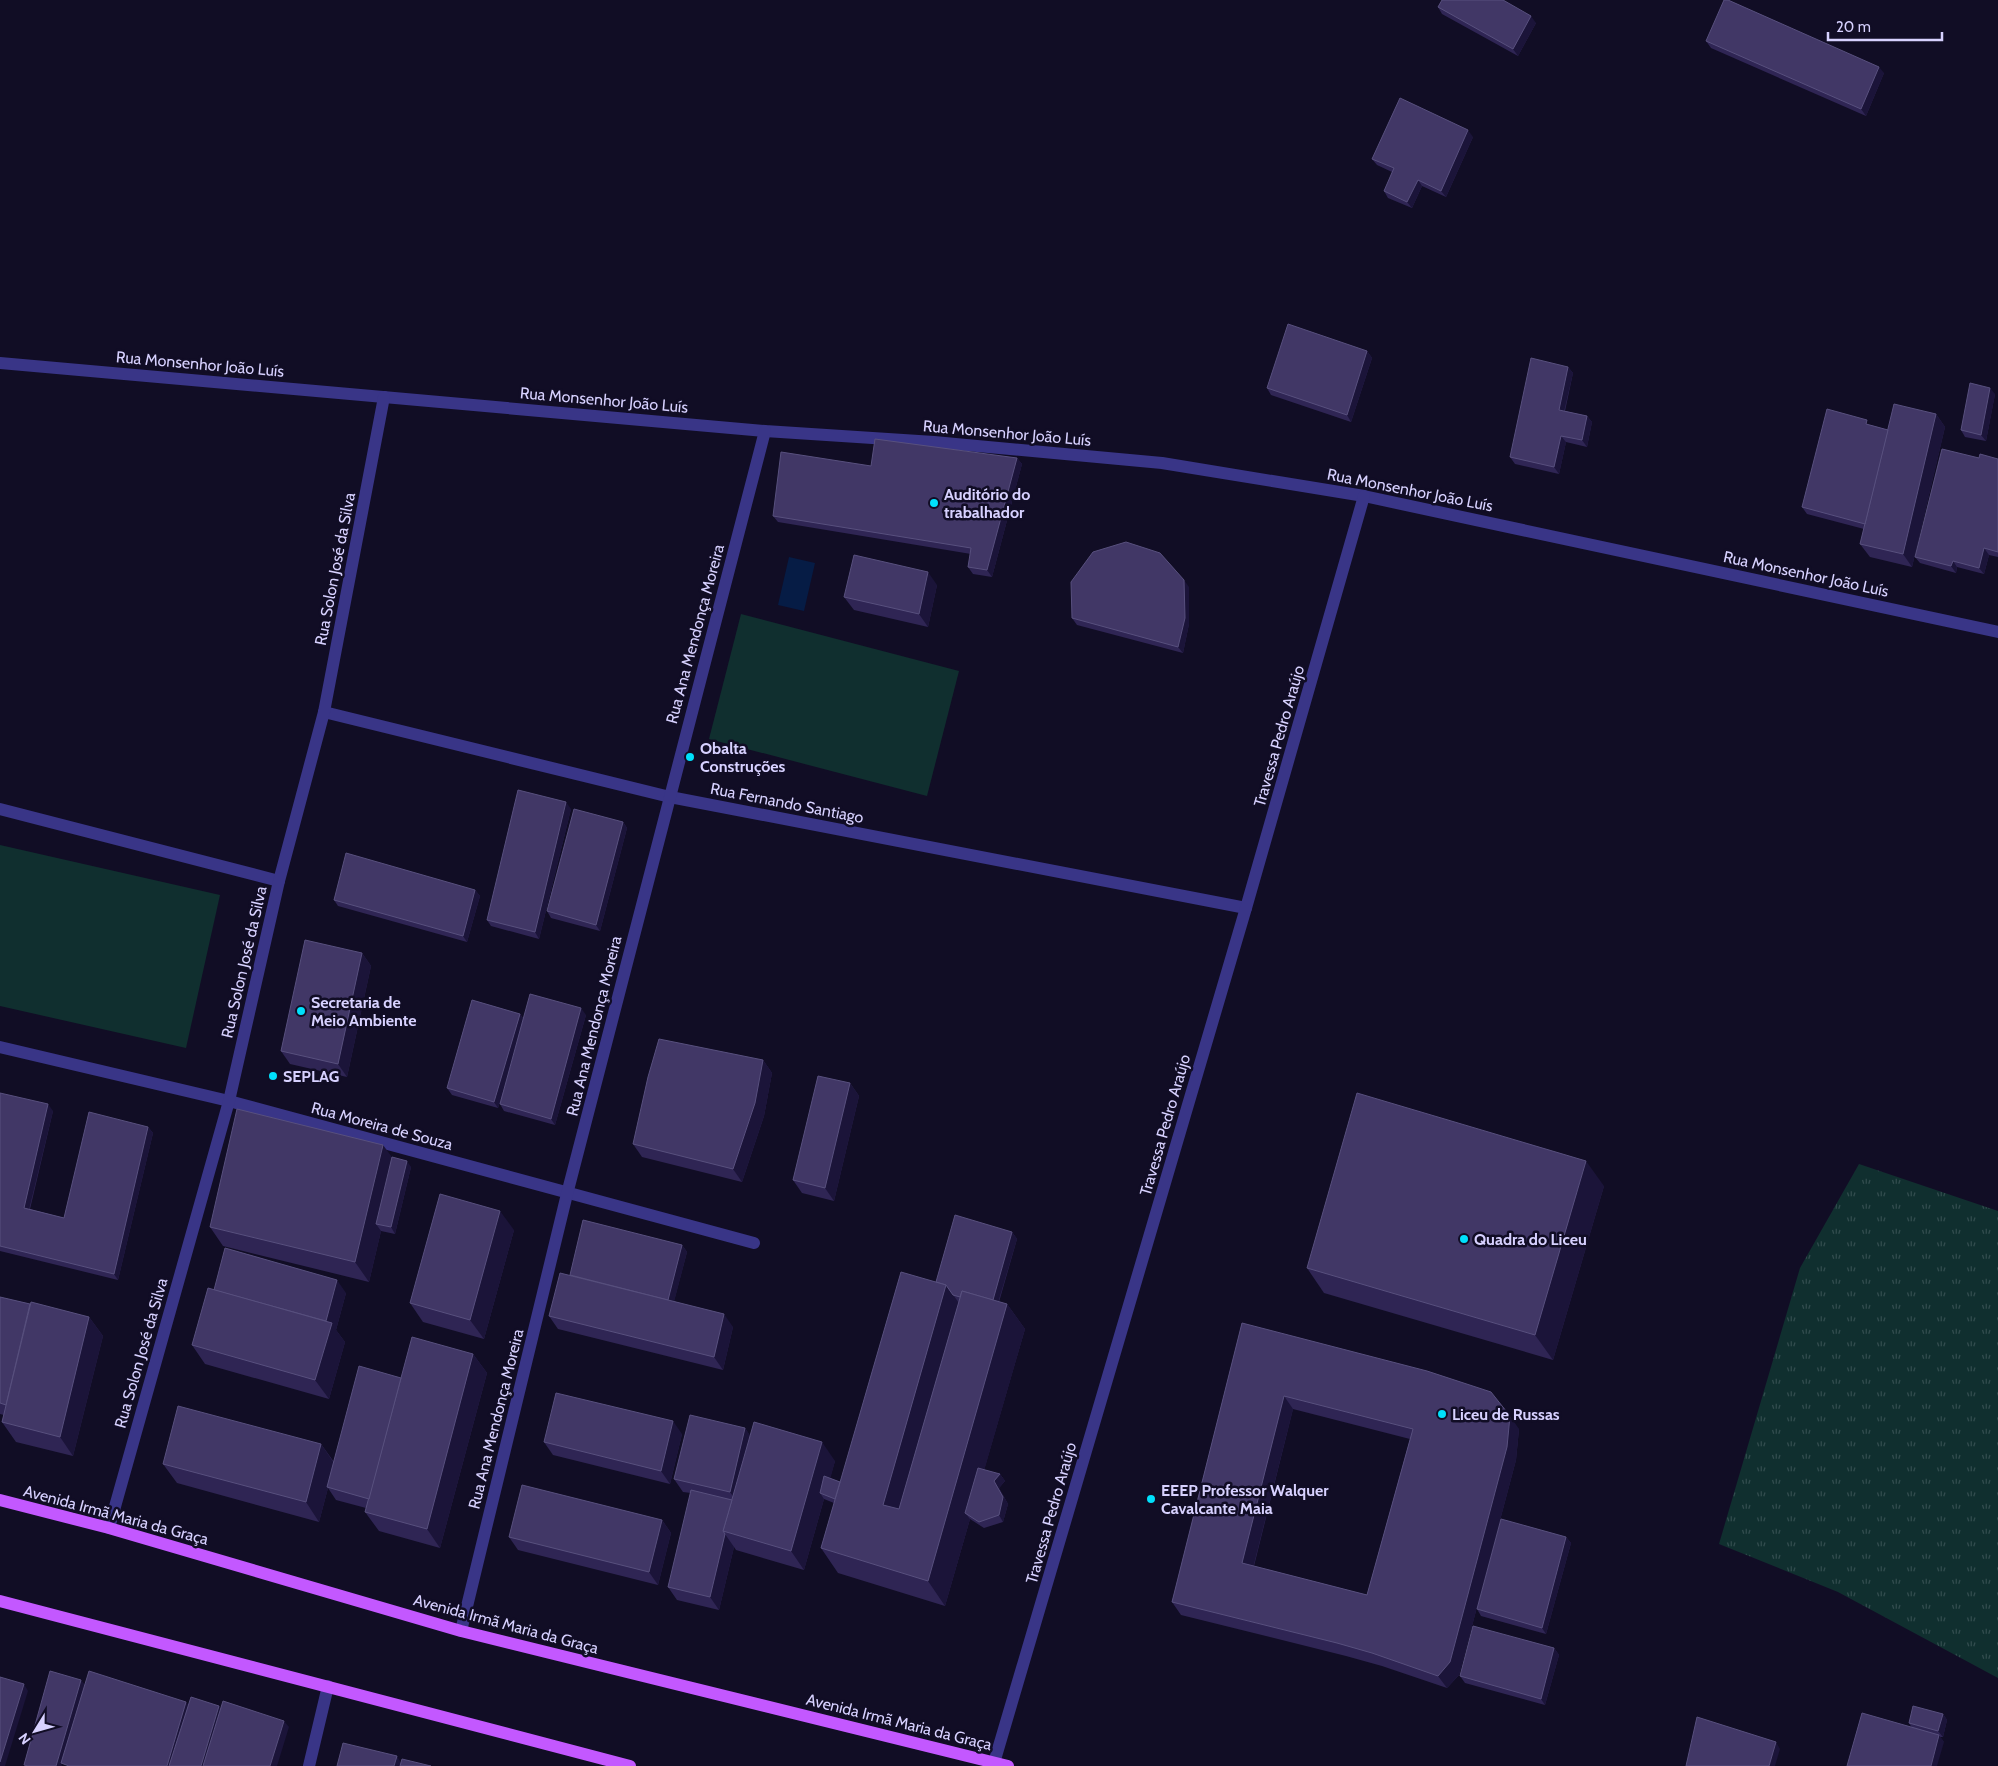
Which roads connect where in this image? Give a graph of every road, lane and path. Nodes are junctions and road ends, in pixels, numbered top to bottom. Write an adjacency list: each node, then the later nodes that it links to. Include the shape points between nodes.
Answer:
1 (0, 362): 2 (street, Rua Monsenhor João Luís)
2 (384, 397): 3 (street, Rua Monsenhor João Luís); 6 (street, Rua Solon José da Silva)
3 (765, 431): 4 (street, Rua Monsenhor João Luís, via 934,442 1162,463); 7 (street, Rua Ana Mendonça Moreira)
4 (1364, 496): 5 (street, Rua Monsenhor João Luís); 10 (street, Travessa Pedro Araújo)
5 (1998, 632)
6 (324, 712): 7 (street, Rua Fernando Santiago); 9 (street, Rua Solon José da Silva)
7 (670, 797): 10 (street, Rua Fernando Santiago); 13 (street, Rua Ana Mendonça Moreira)
8 (0, 809): 9 (street)
9 (279, 881): 12 (street, Rua Solon José da Silva)
10 (1246, 908): 20 (street, Travessa Pedro Araújo)
11 (0, 1047): 12 (street, Rua Moreira de Souza)
12 (229, 1101): 13 (street, Rua Moreira de Souza); 16 (street, Rua Solon José da Silva)
13 (567, 1194): 14 (street, Rua Moreira de Souza); 18 (street, Rua Ana Mendonça Moreira)
14 (754, 1243)
15 (0, 1500): 16 (main road, Avenida Irmã Maria da Graça)
16 (109, 1528): 18 (main road, Avenida Irmã Maria da Graça)
17 (0, 1601): 19 (main road)
18 (461, 1630): 20 (main road, Avenida Irmã Maria da Graça)
19 (328, 1686): 21 (street); 22 (main road)
20 (994, 1762): 23 (main road, Avenida Irmã Maria da Graça)
21 (309, 1766)
22 (630, 1766)
23 (1008, 1766)

